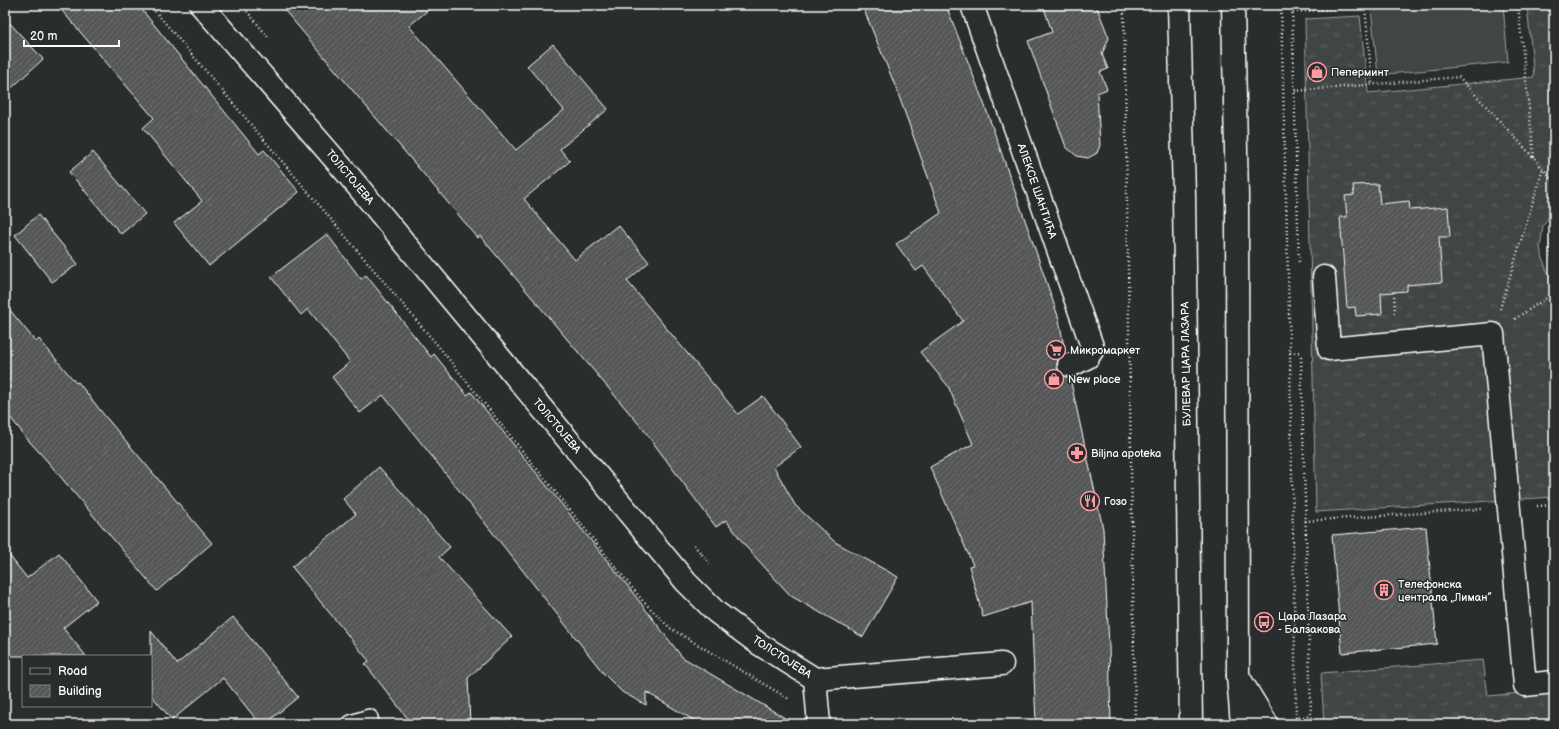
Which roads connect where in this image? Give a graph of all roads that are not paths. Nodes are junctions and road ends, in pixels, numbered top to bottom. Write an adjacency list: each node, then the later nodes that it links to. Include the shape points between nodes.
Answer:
1 (201, 5): 9 (street, ТОЛСТОЈЕВА, via 345,171 686,582 716,612 759,644)
2 (972, 5): 6 (street, АЛЕКСЕ ШАНТИЋА, via 1093,349 1088,357)
3 (1178, 5): 14 (street, БУЛЕВАР ЦАРА ЛАЗАРА, via 1184,196)
4 (1233, 5): 8 (street, via 1237,206)
5 (1324, 277): 10 (street, via 1329,349 1493,334 1526,685)
6 (1069, 365)
7 (1002, 664): 9 (street, ТОЛСТОЈЕВА)
8 (1238, 676): 15 (street); 16 (street)
9 (815, 679): 13 (street)
10 (1554, 682)
11 (351, 724): 12 (lane, via 369,718)
12 (370, 724)
13 (819, 724)
14 (1191, 724)
15 (1242, 724)
16 (1267, 724)

